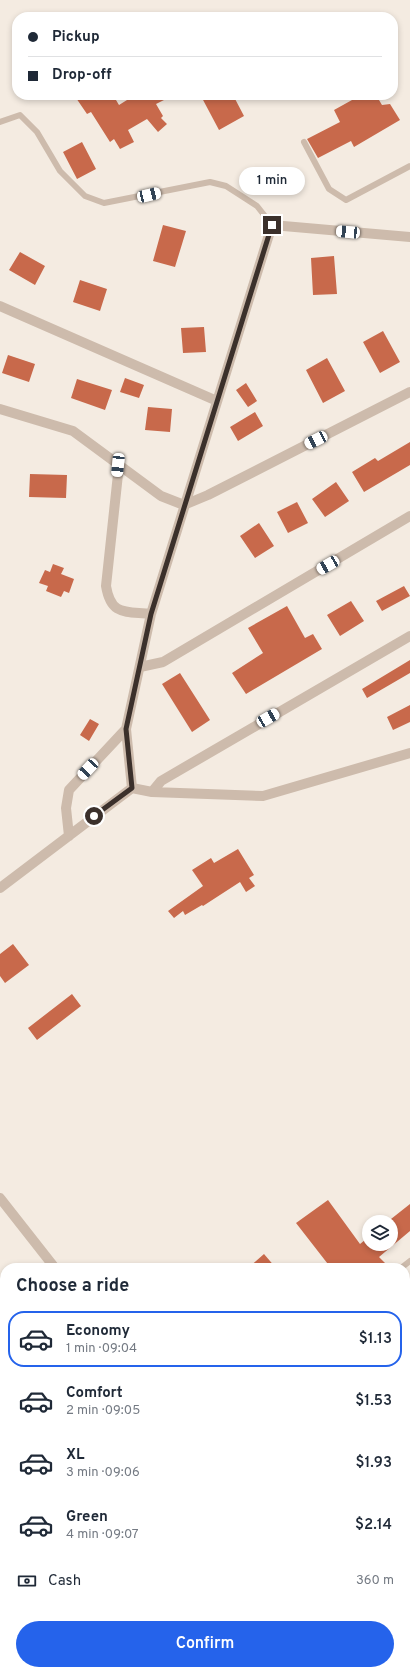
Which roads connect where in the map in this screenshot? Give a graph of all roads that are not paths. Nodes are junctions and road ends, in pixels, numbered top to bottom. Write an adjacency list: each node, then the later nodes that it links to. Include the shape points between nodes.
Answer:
1 (0, 122): 4 (lane, via 20,115 37,132 60,171 85,196 104,203 210,182 226,186 257,206)
2 (304, 142): 3 (lane, via 329,189 346,200)
3 (410, 166)
4 (272, 225): 5 (street); 8 (street)
5 (410, 237)
6 (0, 306): 8 (street)
7 (410, 392): 11 (street)
8 (217, 401): 11 (street)
9 (0, 409): 10 (street, via 73,431)
10 (118, 465): 11 (street, via 161,496); 13 (street, via 106,586 109,601 113,607 123,611)
11 (184, 505): 13 (street)
12 (410, 516): 15 (street, via 163,662)
13 (151, 614): 15 (street)
14 (410, 636): 19 (street, via 161,781)
15 (140, 667): 16 (street)
16 (126, 729): 18 (street); 20 (street, via 69,790 66,808)
17 (410, 753): 19 (street, via 263,796)
18 (132, 788): 19 (street); 20 (street)
19 (152, 792)
20 (68, 836): 21 (street)
21 (0, 888)
22 (0, 1198): 23 (street)
23 (51, 1263)

